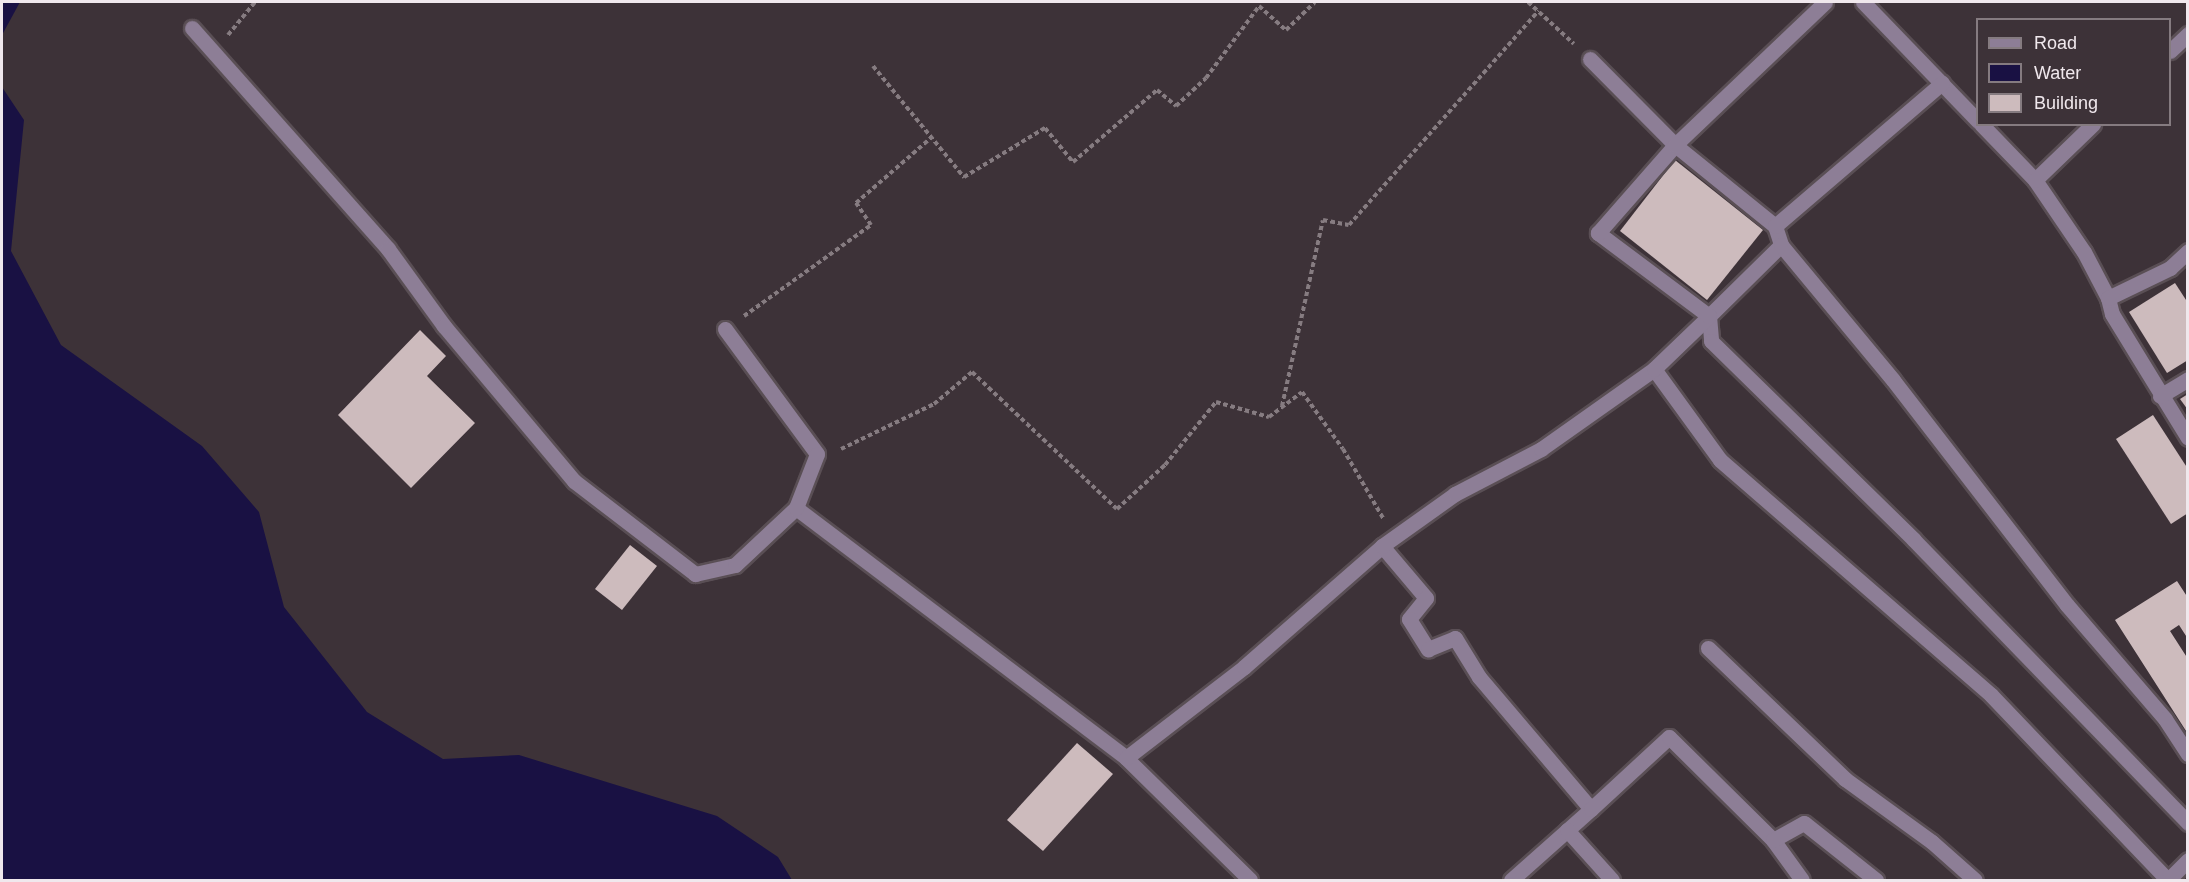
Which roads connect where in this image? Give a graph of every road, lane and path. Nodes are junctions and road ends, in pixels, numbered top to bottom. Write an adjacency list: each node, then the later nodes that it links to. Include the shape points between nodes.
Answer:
1 (255, 2): 10 (path)
2 (1316, 2): 17 (path, via 1286,30 1259,6 1206,78 1176,106 1157,90 1073,162 1046,128 964,177)
3 (1528, 2): 6 (path)
4 (1825, 2): 18 (street)
5 (1863, 2): 13 (street)
6 (1538, 11): 11 (path); 29 (path, via 1349,225 1323,220)
7 (192, 28): 10 (street)
8 (2187, 34): 9 (street)
9 (2171, 49)
10 (214, 51): 32 (street, via 388,249 444,326 574,481 695,574 735,566)
11 (1590, 59): 18 (street)
12 (873, 66): 17 (path)
13 (1942, 83): 14 (street); 20 (street)
14 (1976, 119)
15 (1983, 126): 19 (street)
16 (2091, 126): 19 (street)
17 (932, 137): 25 (path, via 856,203 871,225)
18 (1676, 145): 20 (street); 24 (street, via 1598,233)
19 (2035, 180): 23 (street, via 2084,252)
20 (1775, 226): 21 (street)
21 (1781, 245): 24 (street); 36 (street, via 1893,380 2067,605 2165,719)
22 (2187, 251): 23 (street, via 2170,268)
23 (2108, 298): 28 (street, via 2112,314)
24 (1709, 316): 26 (street); 39 (street, via 1711,341 1914,540)
25 (725, 329): 31 (street)
26 (1654, 369): 33 (street, via 1541,449 1455,494); 49 (street, via 1720,460 1991,695)
27 (2187, 379): 28 (street)
28 (2160, 396): 30 (street)
29 (1282, 407): 31 (path, via 1269,417 1216,402 1165,465 1117,509 972,372 934,404 851,447); 33 (path, via 1302,392)
30 (2187, 438)
31 (817, 454): 32 (street)
32 (796, 508): 37 (street)
33 (1395, 537): 34 (street)
34 (1382, 546): 37 (street, via 1244,667); 38 (street, via 1426,598 1409,619 1428,649 1455,638 1479,676)
35 (1708, 648): 48 (street, via 1845,779 1932,842)
36 (2187, 754)
37 (1126, 758): 43 (street)
38 (1591, 809): 40 (street); 41 (street, via 1669,737)
39 (2187, 823)
40 (1567, 830): 44 (street); 45 (street)
41 (1773, 840): 46 (street); 47 (street, via 1804,823)
42 (2187, 860): 49 (street)
43 (1250, 880)
44 (1511, 880)
45 (1612, 880)
46 (1802, 880)
47 (1876, 880)
48 (1976, 880)
49 (2168, 880)

